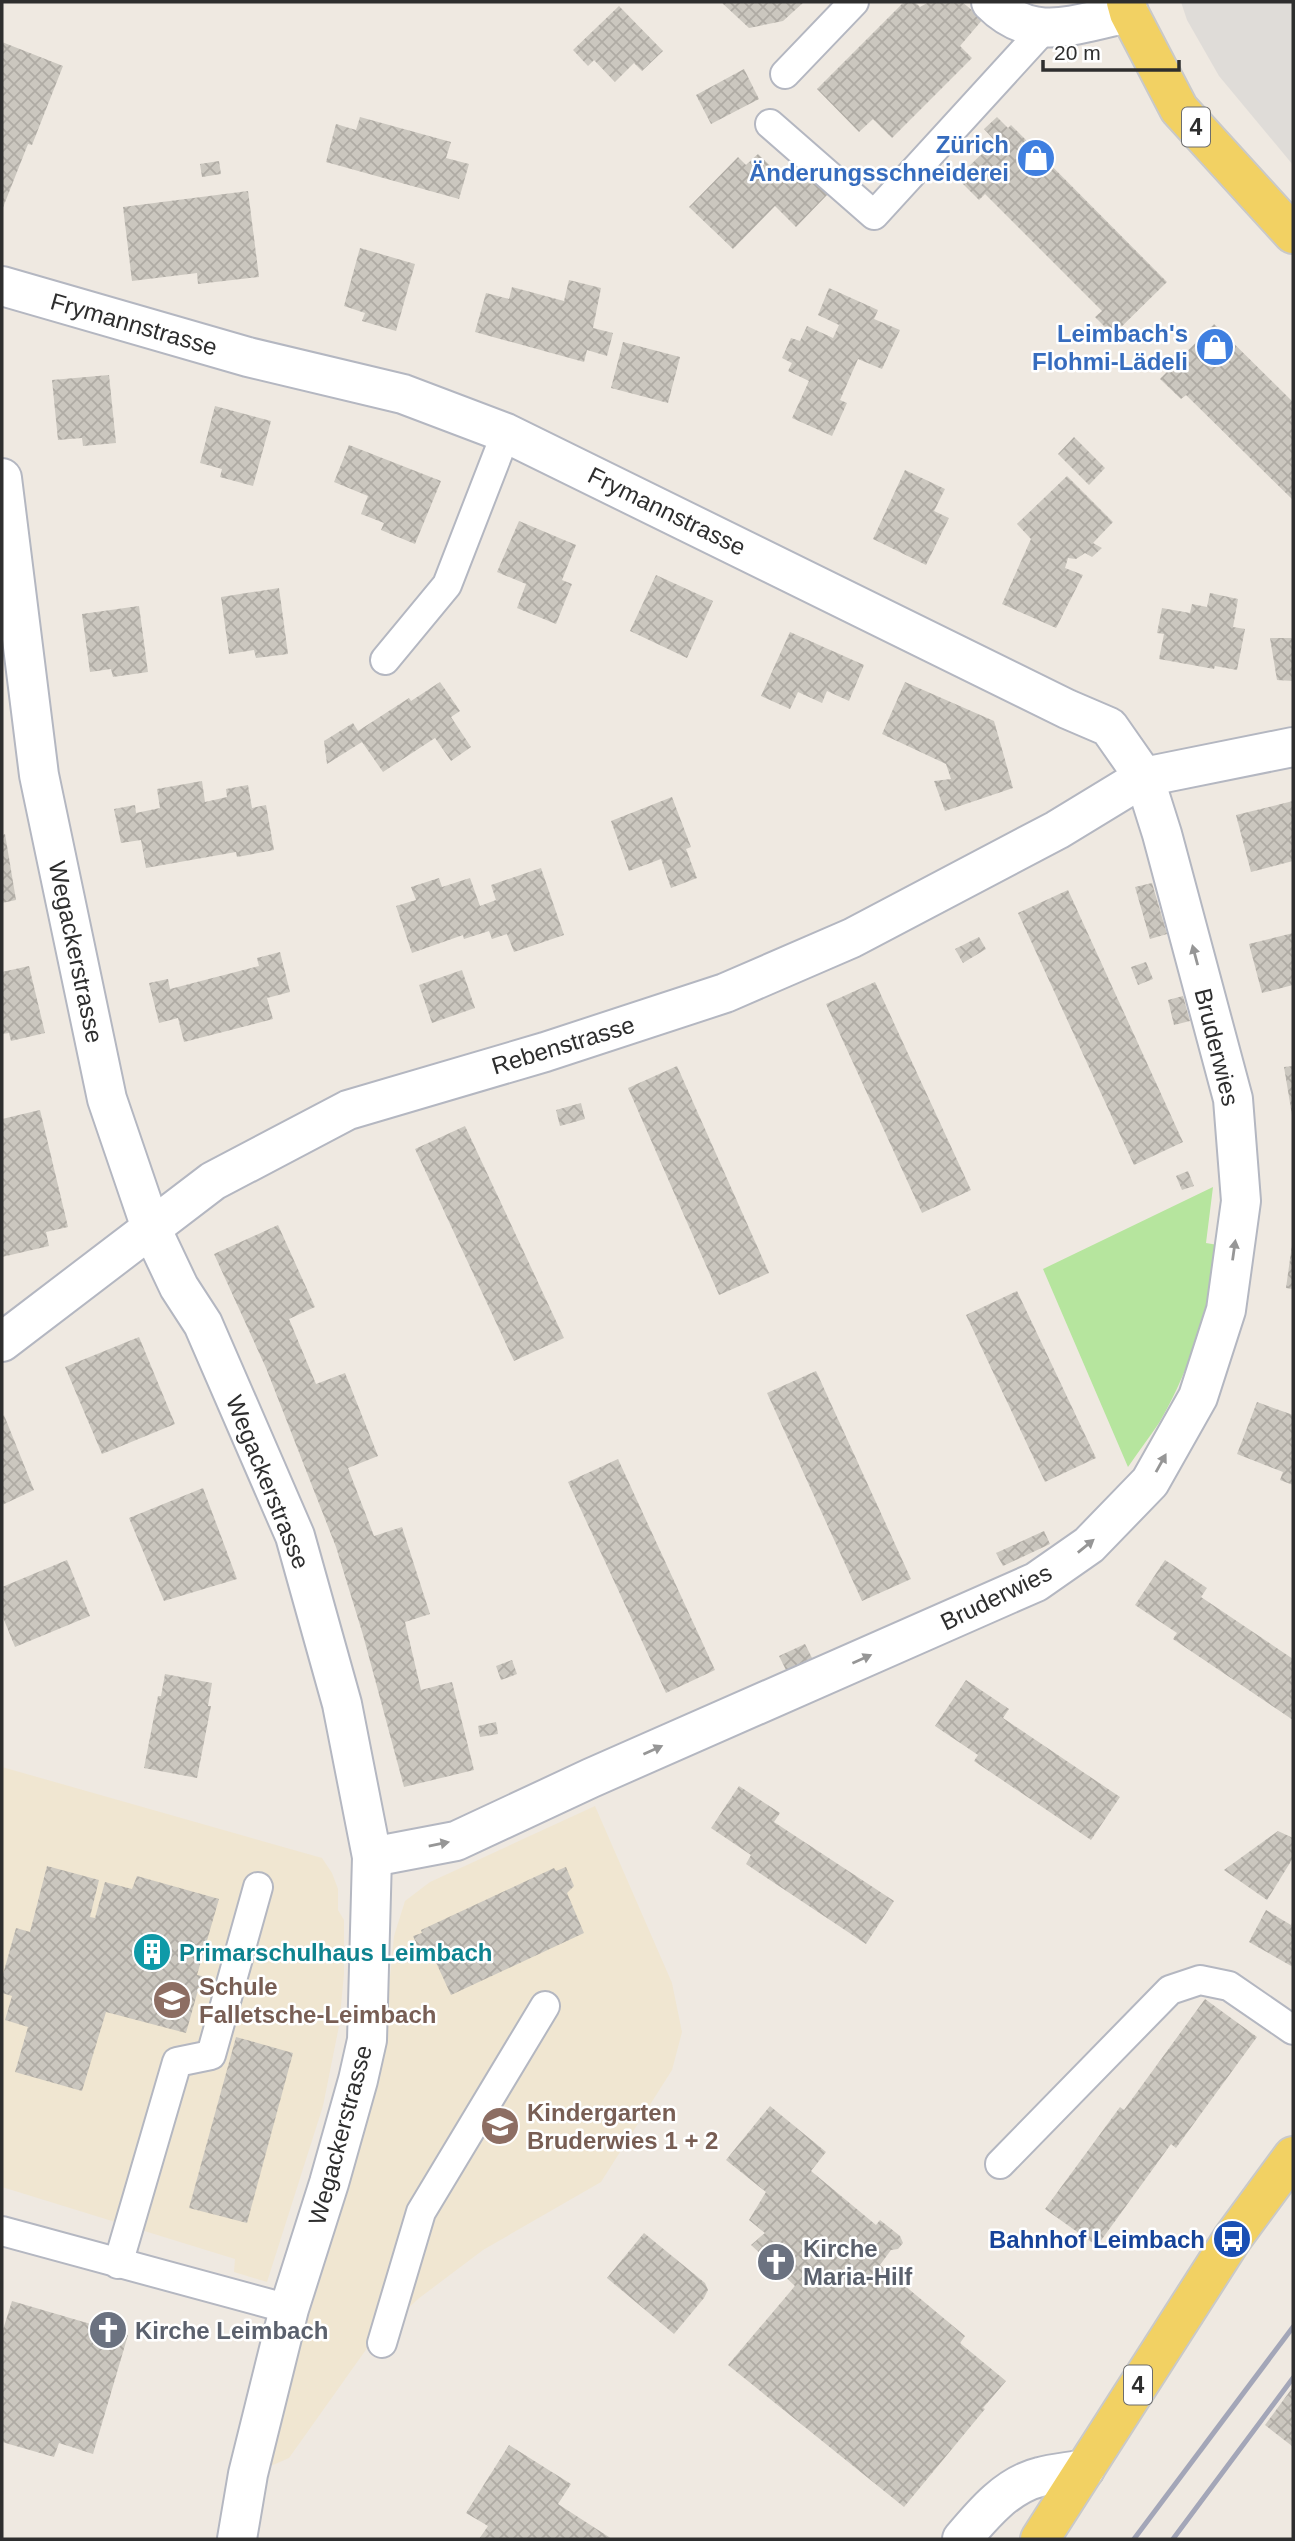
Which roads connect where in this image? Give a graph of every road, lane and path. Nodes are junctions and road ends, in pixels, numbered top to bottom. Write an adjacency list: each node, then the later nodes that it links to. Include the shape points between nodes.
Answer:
1 (853, 2): 5 (lane)
2 (991, 2): 4 (street, via 1005,16)
3 (1128, 8): 4 (street); 7 (main road, 4, via 1179,109)
4 (1044, 29): 6 (lane, via 874,215)
5 (785, 74)
6 (770, 124)
7 (1293, 233)
8 (3, 291): 9 (street, Frymannstrasse, via 404,394)
9 (506, 432): 11 (lane, via 447,585); 13 (street, Frymannstrasse, via 1109,727)
10 (2, 478): 14 (street, Wegackerstrasse, via 39,775 107,1099)
11 (385, 660)
12 (1293, 747): 13 (street)
13 (1144, 777): 14 (street, Rebenstrasse, via 1057,831 852,938 725,993 348,1110 214,1181); 16 (street, Bruderwies, one-way to 13, via 456,1841 1037,1582 1089,1545 1150,1482 1198,1397 1227,1310 1241,1201 1233,1099)
14 (151, 1228): 15 (street, Rebenstrasse); 16 (street, Wegackerstrasse, via 203,1324 295,1536 342,1704)
15 (2, 1342)
16 (372, 1857): 24 (street, Wegackerstrasse, via 367,2040)
17 (258, 1887): 23 (lane, via 211,2055 177,2062)
18 (545, 2006): 25 (lane, via 421,2212)
19 (1293, 2030): 21 (lane, via 1228,1986 1200,1980 1170,1990)
20 (1293, 2156): 26 (main road, 4, via 1232,2239)
21 (1000, 2164)
22 (2, 2231): 23 (lane)
23 (118, 2264): 24 (lane)
24 (289, 2309): 27 (street, Wegackerstrasse, via 248,2474)
25 (382, 2343)
26 (1084, 2469): 28 (street, via 1038,2477 1011,2490); 29 (main road, 4)
27 (237, 2539)
28 (962, 2539)
29 (1040, 2539)

